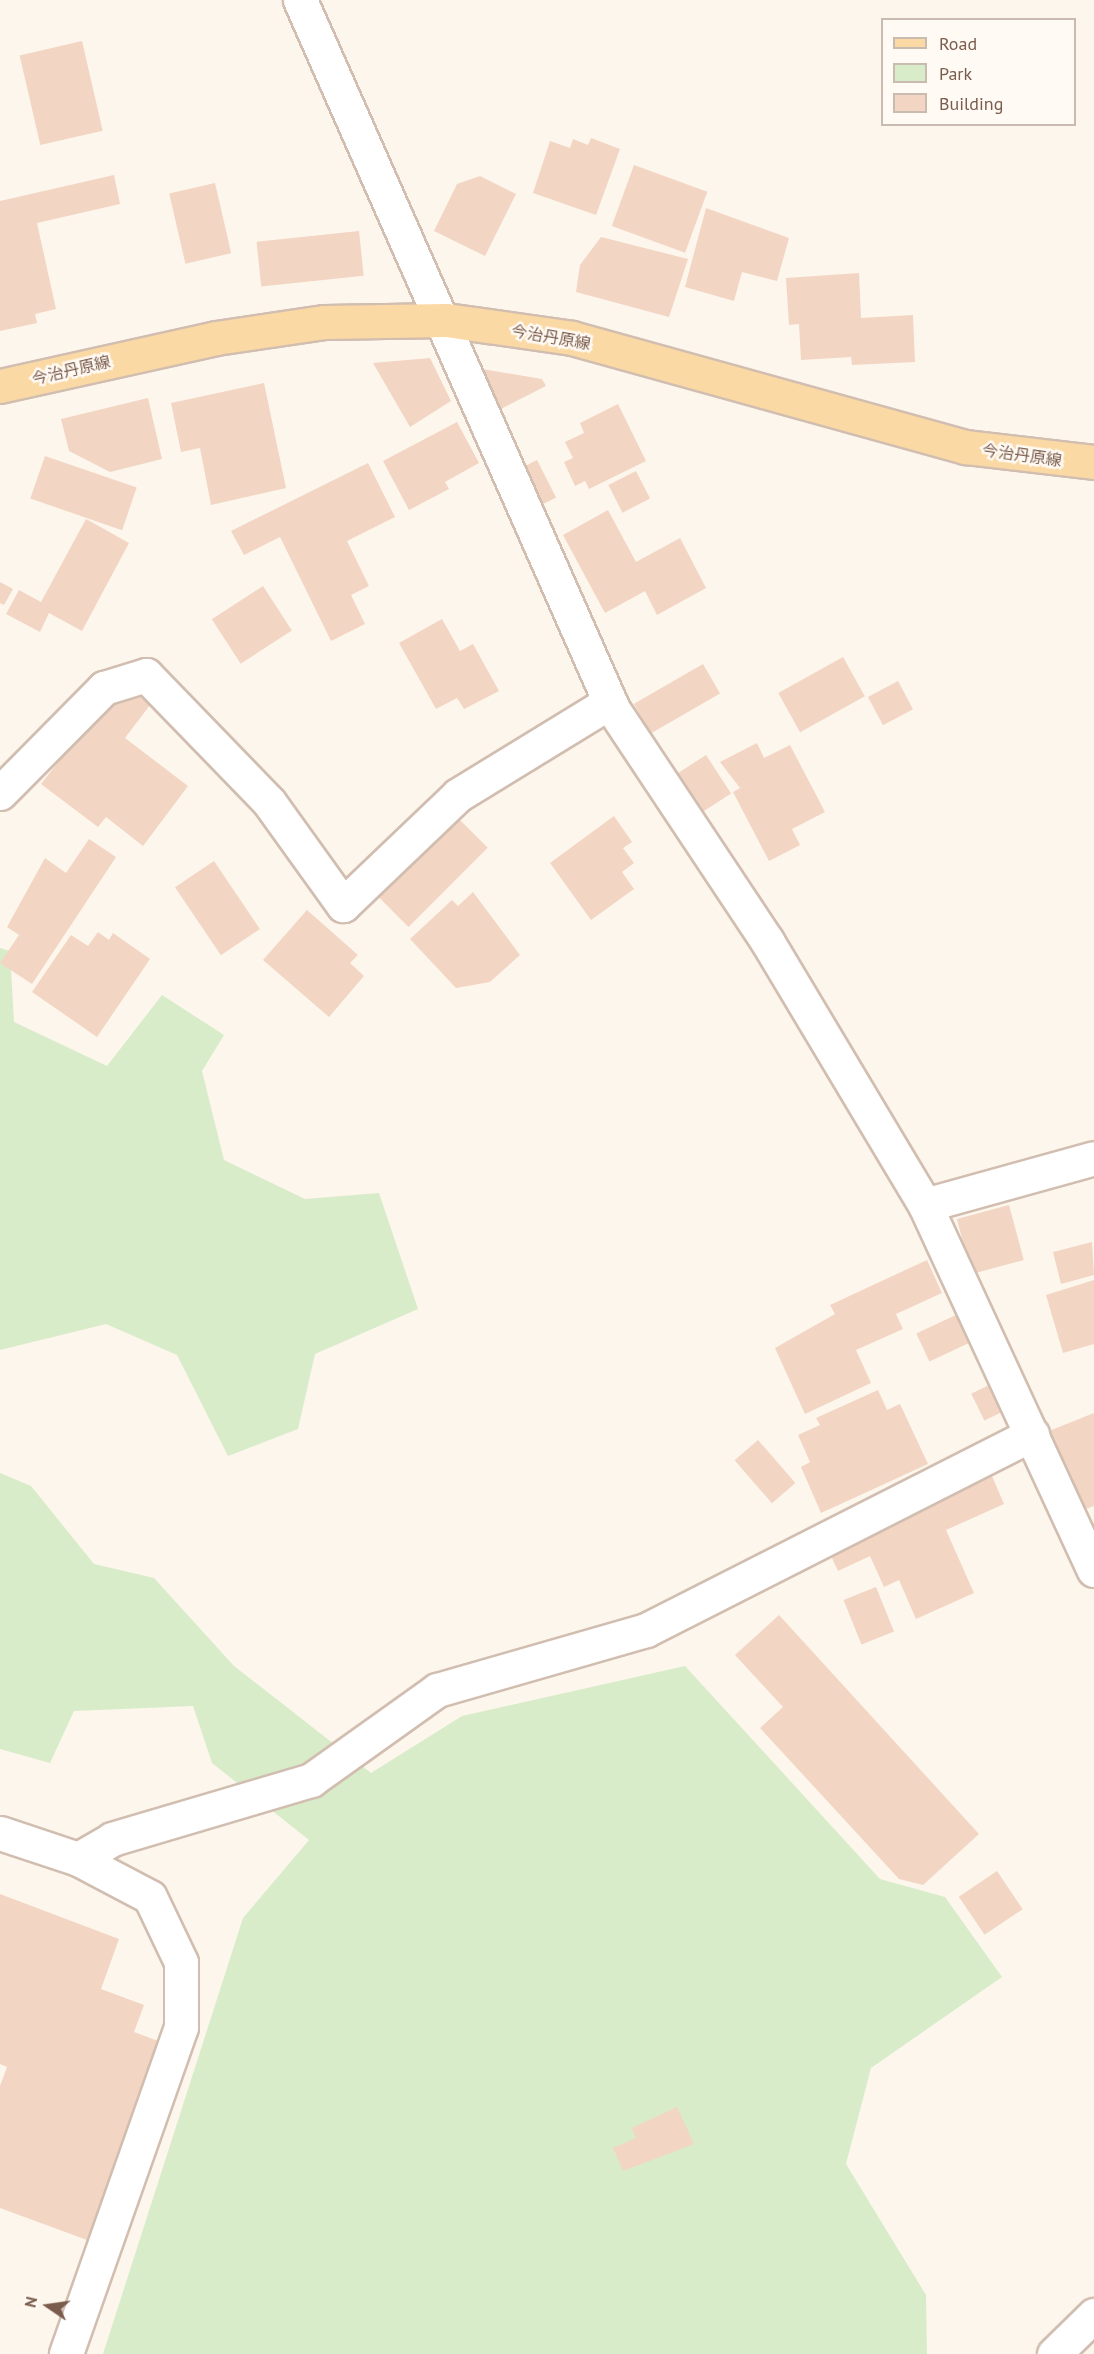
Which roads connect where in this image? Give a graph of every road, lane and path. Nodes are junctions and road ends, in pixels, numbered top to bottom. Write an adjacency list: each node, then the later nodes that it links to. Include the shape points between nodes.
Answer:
1 (300, 0): 2 (street)
2 (446, 320): 3 (main road, 今治丹原線, via 325,322 216,338); 4 (main road, 今治丹原線, via 572,338 966,447); 5 (street)
3 (0, 386)
4 (1094, 462)
5 (610, 702): 6 (street, via 458,795 343,905 269,802 146,675 104,688); 8 (street, via 767,941)
6 (0, 793)
7 (1094, 1158): 8 (street)
8 (925, 1205): 9 (street)
9 (1032, 1434): 10 (street); 12 (street, via 646,1630 437,1690 311,1780 112,1839)
10 (1094, 1570)
11 (0, 1833): 12 (street)
12 (78, 1858): 14 (street, via 150,1897 181,1962 181,2027)
13 (1094, 2315): 15 (street)
14 (66, 2354)
15 (1054, 2354)

